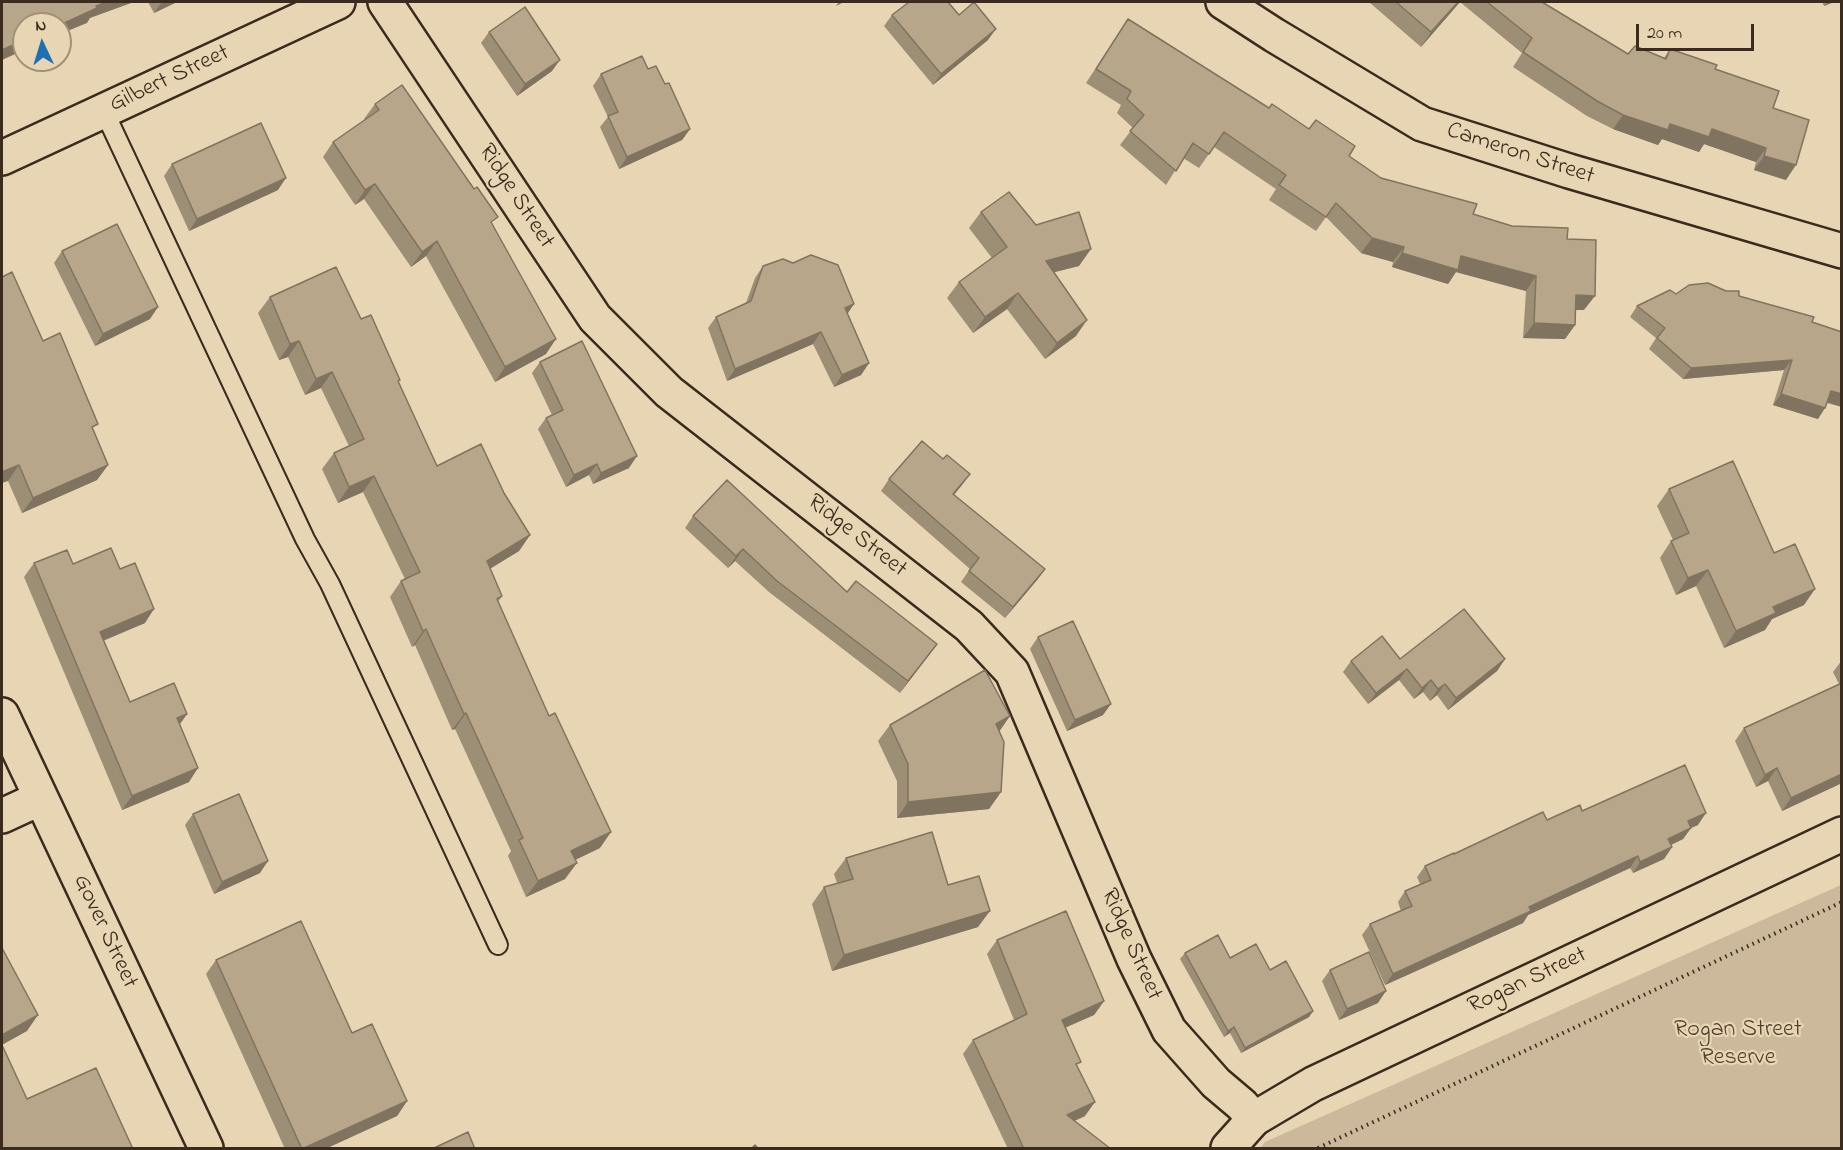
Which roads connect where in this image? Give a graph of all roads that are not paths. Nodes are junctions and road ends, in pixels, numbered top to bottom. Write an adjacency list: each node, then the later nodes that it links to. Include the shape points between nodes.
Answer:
1 (338, 2): 4 (street, Gilbert Street)
2 (385, 2): 12 (street, Ridge Street, via 595,318 669,392 969,626 1011,672 1134,959 1169,1030)
3 (1223, 2): 6 (street, Cameron Street, via 1422,124)
4 (104, 111): 5 (street, Gilbert Street); 11 (lane)
5 (2, 158)
6 (1842, 251)
7 (2, 716): 8 (street, Gover Street)
8 (41, 798): 9 (street); 13 (street, Gover Street)
9 (2, 816)
10 (1842, 834): 12 (street, Rogan Street, via 1313,1084)
11 (498, 945)
12 (1254, 1119): 14 (street, Rogan Street)
13 (206, 1149)
14 (1228, 1149)

